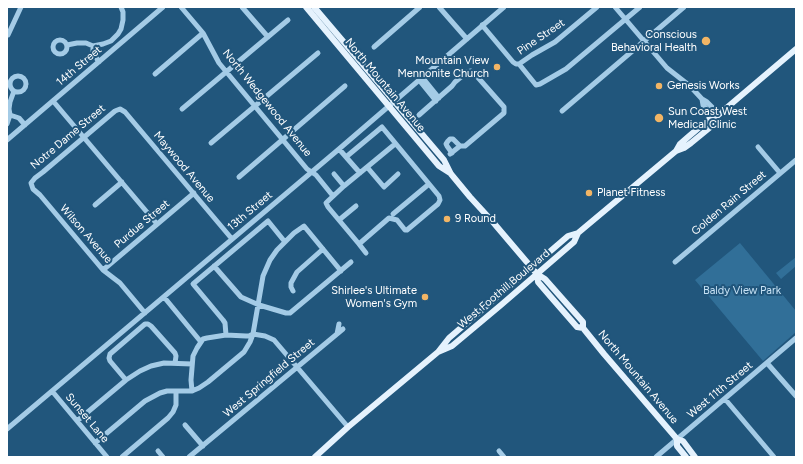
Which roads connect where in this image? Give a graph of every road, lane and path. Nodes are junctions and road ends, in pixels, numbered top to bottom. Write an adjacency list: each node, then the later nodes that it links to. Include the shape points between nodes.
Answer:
1 (21, 7): 19 (street)
2 (121, 7): 24 (street, via 123,20 118,34 103,44)
3 (163, 7): 28 (street, 14th Street)
4 (181, 7): 18 (street, North Wedgewood Avenue)
5 (242, 7): 20 (street)
6 (306, 7): 37 (main road, North Mountain Avenue)
7 (314, 7): 37 (main road, North Mountain Avenue)
8 (420, 7): 25 (street)
9 (439, 7): 21 (street)
10 (504, 7): 17 (street, 13th Street)
11 (597, 7): 29 (street, Pine Street, via 555,42)
12 (615, 7): 15 (street)
13 (640, 7): 15 (street)
14 (684, 7): 22 (street)
15 (626, 19): 22 (street); 29 (street, via 566,69 540,84 536,85)
16 (288, 20): 20 (street)
17 (482, 25): 21 (street, 13th Street); 29 (street, Pine Street, via 513,62)
18 (203, 34): 30 (street, North Wedgewood Avenue); 31 (street)
19 (8, 35)
20 (268, 37): 30 (street)
21 (466, 39): 32 (street, 13th Street)
22 (644, 40): 41 (street); 44 (street, via 667,68 702,99 709,112)
23 (67, 45): 24 (street, via 86,43)
24 (93, 46): 28 (street, via 93,53)
25 (374, 47)
26 (796, 49): 44 (main road, West Foothill Boulevard)
27 (318, 53): 38 (street)
28 (99, 62): 36 (street, 14th Street)
29 (519, 64)
30 (226, 72): 38 (street, North Wedgewood Avenue); 40 (street)
31 (155, 74)
32 (420, 78): 35 (street); 37 (street, 13th Street)
33 (345, 86): 48 (street)
34 (14, 91): 42 (street, via 10,102)
35 (438, 99): 43 (street); 52 (street, via 471,71 504,107 504,113 465,146)
36 (53, 101): 46 (street, 14th Street); 47 (street)
37 (392, 104): 54 (street, 13th Street); 84 (main road, North Mountain Avenue, via 444,160 451,174)
38 (254, 106): 48 (street, North Wedgewood Avenue); 50 (street)
39 (120, 108): 47 (street, Notre Dame Street); 68 (street, Maywood Avenue)
40 (182, 109)
41 (562, 110)
42 (10, 115): 45 (street); 46 (street, via 19,118)
43 (419, 116)
44 (717, 116): 75 (main road, West Foothill Boulevard, via 708,120 680,144 676,151)
45 (7, 124)
46 (25, 125): 49 (street, 14th Street)
47 (84, 138): 64 (street); 65 (street, Notre Dame Street)
48 (283, 139): 58 (street, North Wedgewood Avenue); 63 (street)
49 (7, 140)
50 (211, 144)
51 (395, 144): 55 (street, via 382,127); 57 (street); 66 (street)
52 (460, 146): 52 (street, via 451,154 446,144 453,139)
53 (758, 147): 60 (street)
54 (339, 149): 55 (street); 58 (street, 13th Street)
55 (346, 157): 59 (street)
56 (796, 160): 60 (street, Golden Rain Street)
57 (367, 167): 59 (street); 62 (street, via 384,187)
58 (312, 172): 69 (street, North Wedgewood Avenue); 76 (street, 13th Street)
59 (360, 173): 67 (street)
60 (780, 173): 82 (street, Golden Rain Street)
61 (334, 174): 67 (street)
62 (398, 174)
63 (239, 177)
64 (122, 182): 70 (street); 74 (street)
65 (31, 183): 85 (street, Wilson Avenue)
66 (429, 184): 72 (street); 72 (street, via 439,196 438,204 407,230)
67 (344, 186): 69 (street)
68 (194, 193): 74 (street, Purdue Street); 76 (street, Maywood Avenue)
69 (333, 196): 73 (street, via 326,203)
70 (95, 205)
71 (356, 206): 73 (street)
72 (391, 216): 78 (street)
73 (339, 220): 78 (street)
74 (157, 224): 85 (street, Purdue Street)
75 (578, 233): 84 (main road, West Foothill Boulevard, via 568,236); 87 (main road, West Foothill Boulevard, via 574,242)
76 (232, 239): 89 (street, 13th Street)
77 (285, 242): 79 (street, via 304,226); 83 (street, via 268,222); 90 (street, via 266,268)
78 (359, 244): 80 (street)
79 (323, 249): 86 (street); 88 (street, via 296,272 291,283)
80 (366, 253)
81 (351, 262): 86 (street)
82 (675, 262)
83 (214, 266): 90 (street, via 241,297); 94 (street, via 193,284 225,323)
84 (531, 267): 87 (main road, North Mountain Avenue); 97 (main road, West Foothill Boulevard, via 449,338)
85 (103, 270): 91 (street, Wilson Avenue, via 120,283)
86 (341, 271): 90 (street, via 290,313)
87 (537, 274): 97 (main road, West Foothill Boulevard, via 452,346); 112 (main road, North Mountain Avenue, via 545,279 583,322 583,328)
88 (293, 291)
89 (165, 296): 91 (street, 13th Street); 96 (street)
90 (259, 305): 93 (street)
91 (145, 312): 103 (street, 13th Street)
92 (341, 326): 101 (street, West Springfield Street, via 336,335)
93 (253, 334): 94 (street); 101 (street, via 274,340); 105 (street, via 244,352 208,382)
94 (226, 335): 96 (street)
95 (796, 338): 99 (street, West 11th Street)
96 (202, 340): 100 (street)
97 (438, 352): 110 (main road, West Foothill Boulevard)
98 (175, 363): 100 (street); 102 (street, via 151,366); 102 (street, via 175,353 152,326 145,324 108,358)
99 (767, 363): 106 (street); 107 (street, West 11th Street)
100 (192, 364): 105 (street)
101 (298, 367): 110 (street); 114 (street, West Springfield Street)
102 (126, 380): 108 (street)
103 (52, 391): 108 (street, Sunset Lane); 111 (street, 13th Street)
104 (176, 391): 105 (street); 113 (street, via 160,393 145,401); 118 (street, via 173,412)
105 (192, 391)
106 (796, 396)
107 (725, 399): 112 (street, West 11th Street); 126 (street)
108 (77, 421): 113 (street, Sunset Lane)
109 (186, 425): 114 (street)
110 (348, 427): 121 (main road, West Foothill Boulevard)
111 (7, 429)
112 (677, 439): 123 (street, West 11th Street); 124 (main road, North Mountain Avenue, via 677,446); 125 (main road, North Mountain Avenue, via 683,442)
113 (95, 443): 117 (street, Sunset Lane)
114 (203, 446): 120 (street, West Springfield Street)
115 (158, 451): 119 (street)
116 (499, 451): 122 (street)
117 (107, 457)
118 (122, 457)
119 (163, 457)
120 (191, 457)
121 (314, 457)
122 (504, 457)
123 (656, 457)
124 (686, 457)
125 (695, 457)
126 (774, 457)

